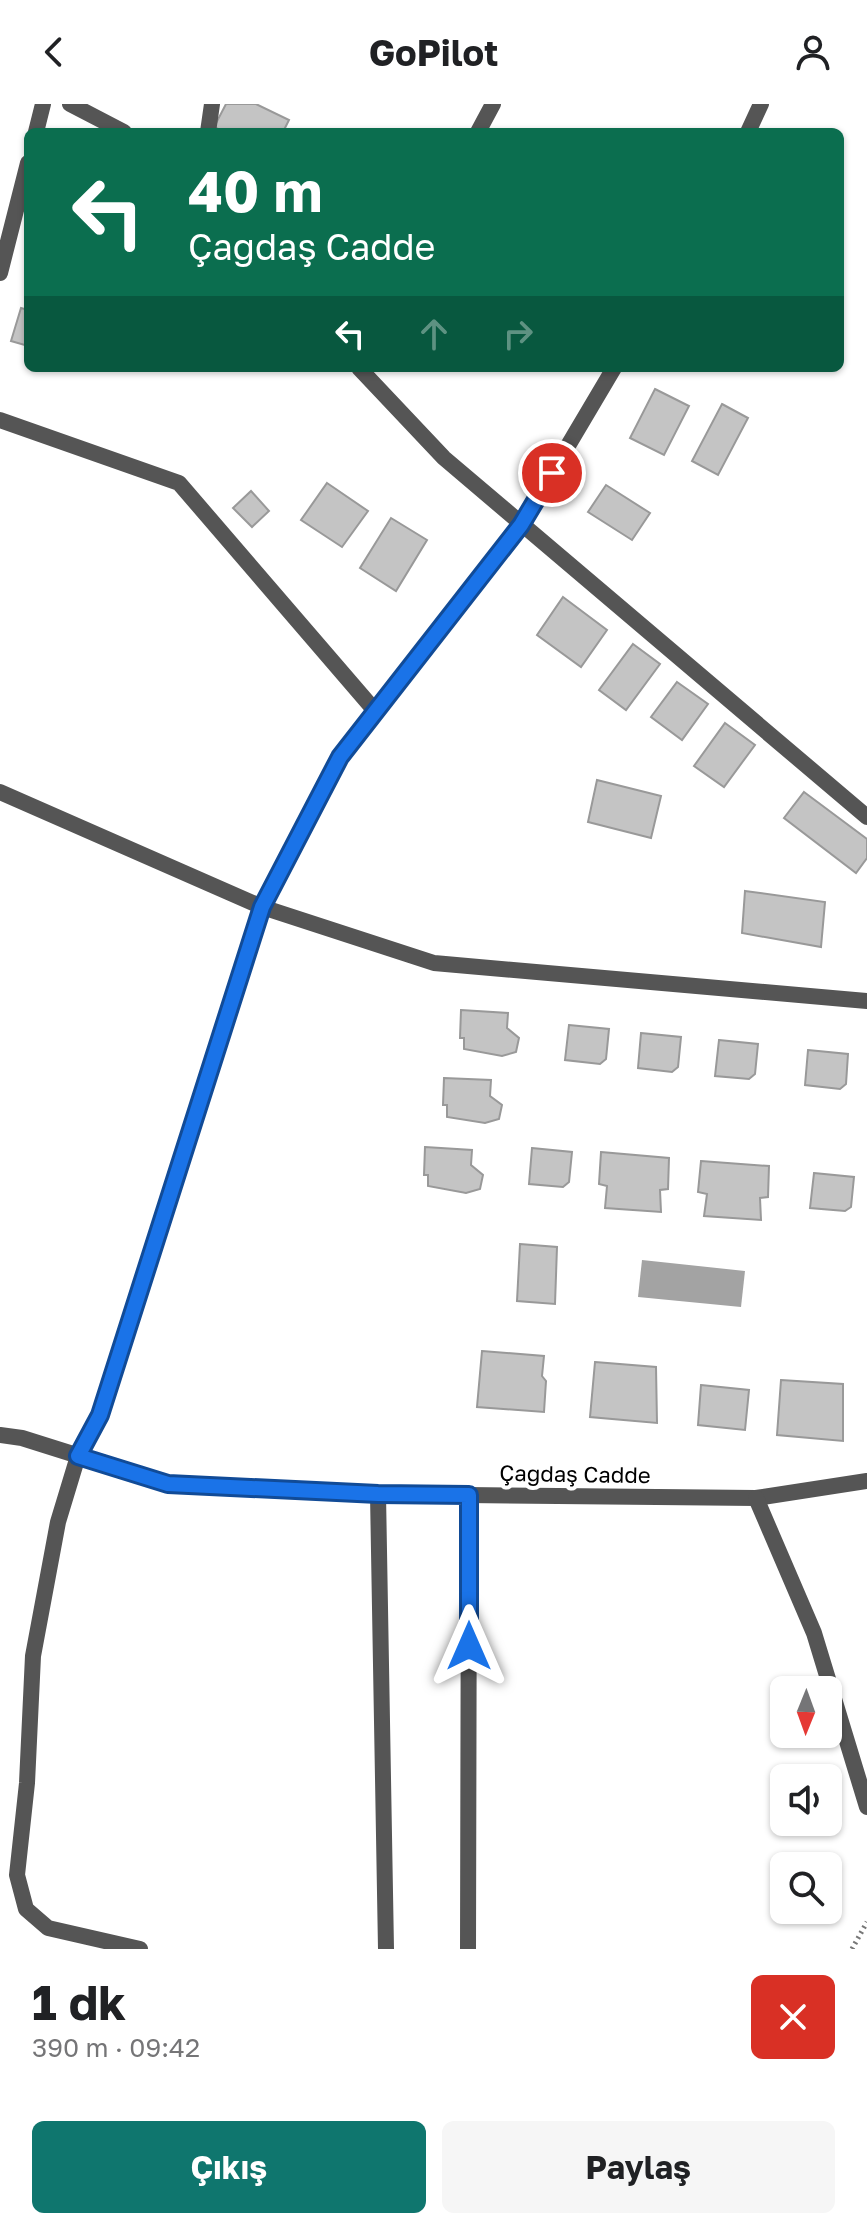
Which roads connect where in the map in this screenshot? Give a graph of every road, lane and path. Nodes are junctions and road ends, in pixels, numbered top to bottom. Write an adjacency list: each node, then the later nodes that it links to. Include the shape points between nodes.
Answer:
1 (43, 104): 6 (street)
2 (70, 104): 7 (street)
3 (212, 104): 8 (street)
4 (493, 104): 9 (street)
5 (761, 104): 10 (street)
6 (37, 128)
7 (116, 128)
8 (209, 128)
9 (480, 128)
10 (750, 128)
11 (24, 179): 12 (street)
12 (0, 273)
13 (363, 372): 16 (street, via 444,458)
14 (612, 372): 16 (street)
15 (0, 420): 17 (street, via 179,483)
16 (521, 525): 17 (street); 19 (street)
17 (376, 712): 20 (street, via 340,757)
18 (0, 792): 20 (street)
19 (867, 817)
20 (262, 907): 21 (street, via 434,963); 23 (street, via 100,1415)
21 (867, 1001)
22 (0, 1435): 23 (street, Çağdaş Cadde)
23 (78, 1456): 25 (street, Çağdaş Cadde, via 168,1484); 30 (street, via 58,1522 33,1656 17,1875 26,1909 48,1928)
24 (867, 1481): 27 (street, Çağdaş Cadde)
25 (378, 1494): 26 (street, Çağdaş Cadde); 31 (street)
26 (469, 1495): 27 (street, Çağdaş Cadde); 32 (street)
27 (756, 1498): 28 (street, via 814,1633)
28 (867, 1807)
29 (867, 1922): 33 (path)
30 (140, 1949)
31 (386, 1949)
32 (468, 1949)
33 (852, 1949)

